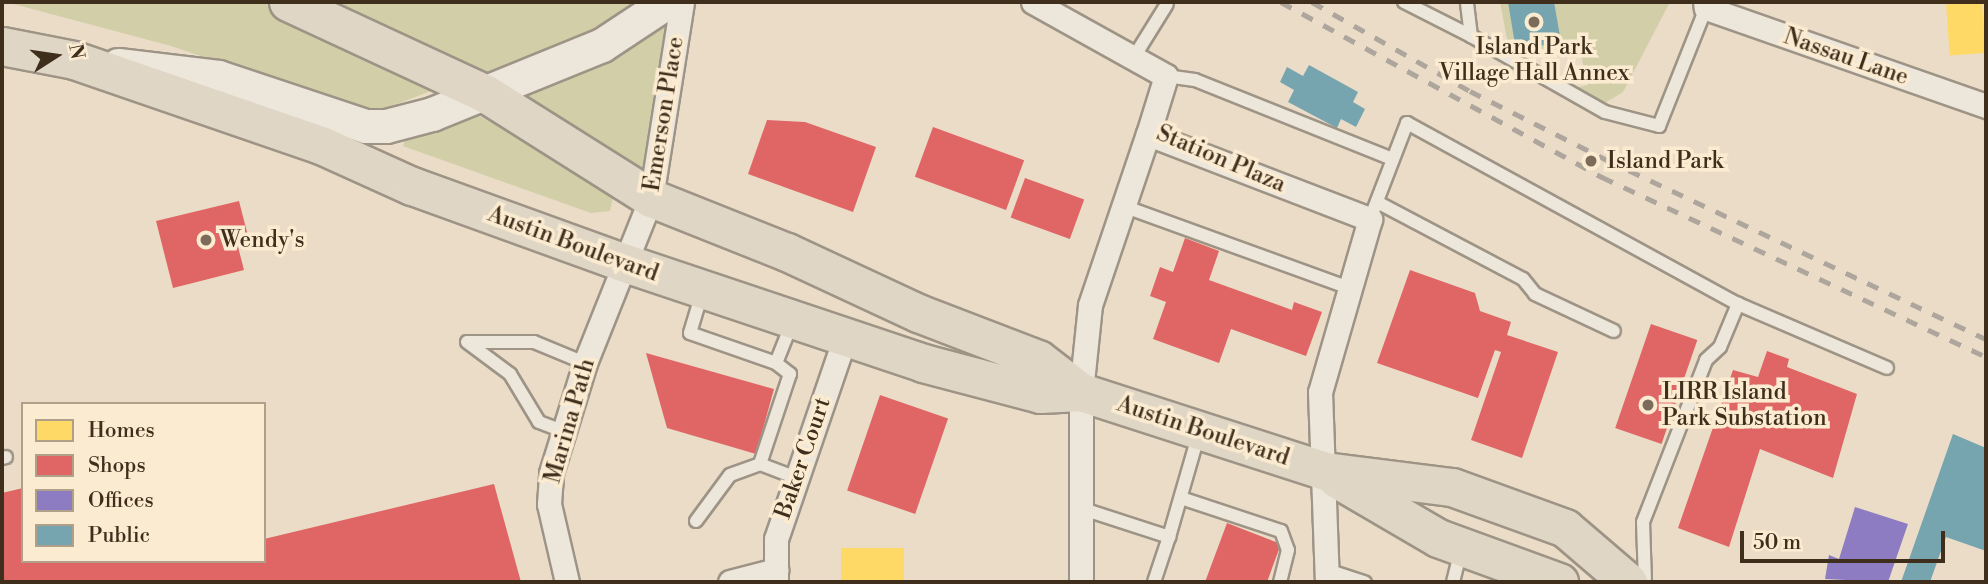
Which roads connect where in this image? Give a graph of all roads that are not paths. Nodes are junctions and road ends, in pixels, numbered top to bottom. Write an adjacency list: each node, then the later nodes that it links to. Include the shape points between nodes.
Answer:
1 (288, 2): 14 (main road, Austin Boulevard)
2 (667, 2): 14 (main road, via 602,45)
3 (682, 2): 18 (street, Emerson Place)
4 (1033, 2): 11 (street)
5 (1405, 2): 9 (lane)
6 (1467, 2): 9 (lane)
7 (1167, 4): 11 (lane)
8 (1705, 5): 9 (lane, via 1659,125 1605,112); 15 (street, Nassau Lane)
9 (1471, 36)
10 (2, 46): 12 (main road, Austin Boulevard)
11 (1135, 58): 13 (street)
12 (74, 60): 14 (main road, via 218,77 366,126 407,122); 21 (main road, Austin Boulevard, via 321,145 412,186)
13 (1166, 76): 16 (street, Station Plaza); 17 (lane, via 1195,80)
14 (486, 94): 18 (main road, Austin Boulevard)
15 (1986, 106)
16 (1148, 134): 19 (street); 20 (street, Station Plaza)
17 (1393, 159): 20 (lane); 24 (lane, via 1406,123)
18 (651, 198): 21 (street, Emerson Place); 31 (main road, Austin Boulevard, via 787,252 918,313 1038,359)
19 (1123, 206): 22 (lane); 31 (street, via 1090,305)
20 (1374, 210): 22 (street); 26 (lane, via 1523,279 1535,294)
21 (622, 262): 23 (main road, Austin Boulevard); 28 (street, Marina Path)
22 (1350, 288): 35 (street, via 1320,391)
23 (703, 289): 25 (main road, Austin Boulevard); 29 (lane, via 690,333)
24 (1738, 304): 30 (lane); 53 (lane, via 1720,347 1706,360 1643,522)
25 (794, 320): 27 (main road, Austin Boulevard); 29 (lane)
26 (1614, 331)
27 (845, 337): 31 (main road, Austin Boulevard, via 1040,394); 36 (street, Baker Court)
28 (585, 363): 33 (street, Marina Path); 33 (lane, via 534,342 467,342 510,374 539,422)
29 (776, 363): 34 (lane, via 790,374)
30 (1887, 368)
31 (1081, 392): 32 (main road, Austin Boulevard); 38 (street)
32 (1200, 430): 35 (main road, Austin Boulevard); 37 (lane)
33 (562, 431): 44 (street, Marina Path, via 549,504)
34 (760, 464): 36 (lane); 39 (lane, via 730,475)
35 (1325, 471): 41 (main road, Austin Boulevard, via 1438,538); 43 (street); 52 (main road, Austin Boulevard, via 1452,487 1565,528)
36 (796, 478): 42 (street, Baker Court, via 776,538)
37 (1181, 498): 40 (lane); 48 (lane, via 1281,531 1288,550)
38 (1080, 508): 40 (lane); 46 (street)
39 (696, 521)
40 (1169, 537): 47 (lane)
41 (1462, 547): 50 (lane); 51 (main road, Austin Boulevard)
42 (776, 576): 45 (street)
43 (1327, 576): 49 (lane)
44 (566, 582)
45 (730, 582)
46 (1081, 582)
47 (1154, 582)
48 (1280, 582)
49 (1364, 582)
50 (1453, 582)
51 (1551, 582)
52 (1628, 582)
53 (1645, 582)

